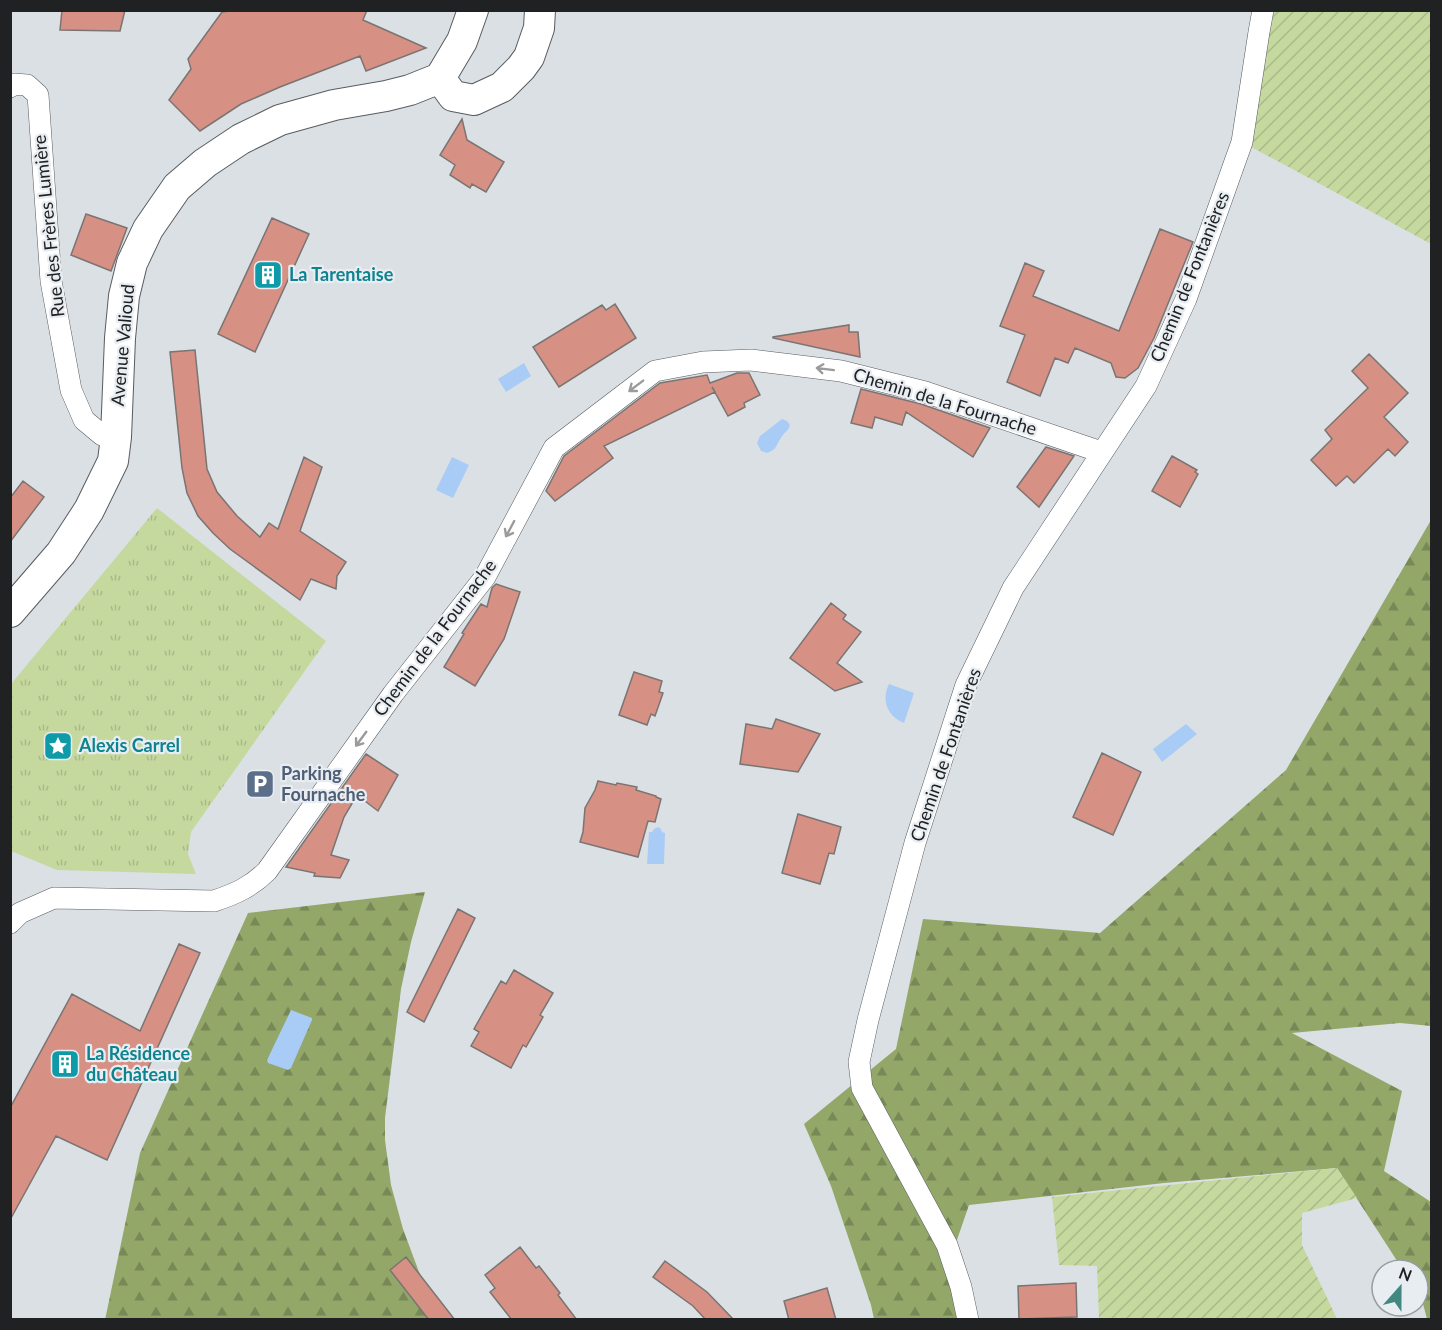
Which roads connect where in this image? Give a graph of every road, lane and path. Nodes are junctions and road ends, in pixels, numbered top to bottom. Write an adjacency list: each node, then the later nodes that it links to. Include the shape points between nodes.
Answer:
1 (473, 10): 4 (main road, via 462,41)
2 (540, 10): 4 (main road, via 539,28 529,57 502,87 474,100 453,96)
3 (1263, 10): 7 (street, Chemin de Fontanières, via 1242,142 1186,299 1146,386)
4 (440, 78): 6 (main road, Avenue Valioud, via 410,90 280,120 241,139 177,187 148,229 132,263 120,338)
5 (10, 87): 6 (street, Rue des Frères Lumière, via 27,85 38,95 51,281 71,390 84,420 102,435)
6 (116, 437): 8 (main road, Avenue Valioud, via 113,461 89,510 61,553)
7 (1101, 452): 9 (street, Chemin de la Fournache, one-way to 9, via 925,392 842,371 751,360 703,362 656,371 554,447 485,577 393,694 267,872 248,888 214,901 54,898 20,913); 10 (street, Chemin de Fontanières, via 1013,588 966,684 915,843 859,1062 862,1088 947,1245)
8 (10, 612)
9 (10, 923)
10 (968, 1320)

